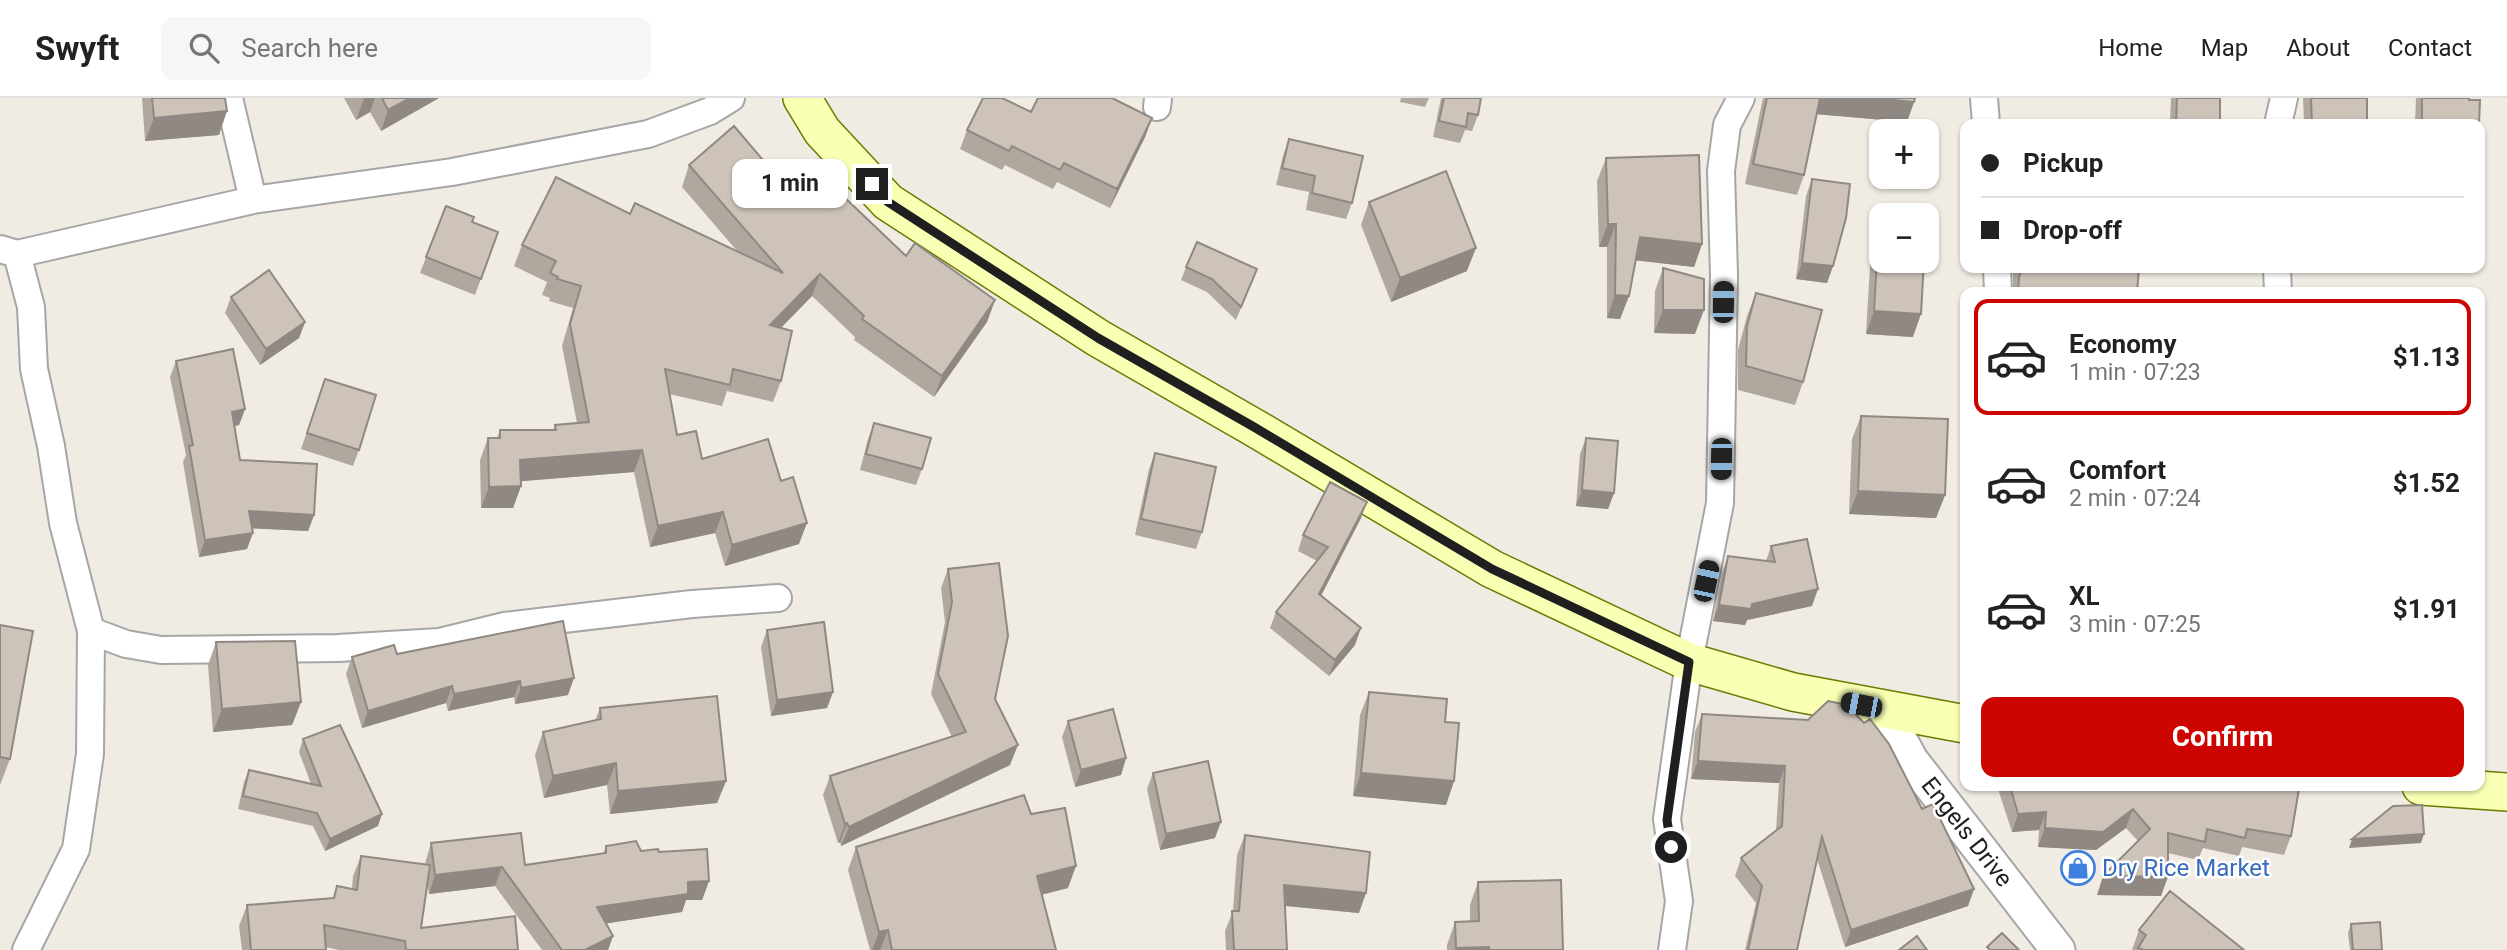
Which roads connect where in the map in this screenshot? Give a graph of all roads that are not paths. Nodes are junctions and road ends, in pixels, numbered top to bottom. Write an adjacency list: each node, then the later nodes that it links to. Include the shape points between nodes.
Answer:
1 (229, 98): 9 (street)
2 (731, 98): 9 (street, via 710,111 648,134 452,172)
3 (802, 98): 13 (main road, via 822,131 888,202 1098,338 1492,569)
4 (1741, 98): 13 (street, via 1727,125 1721,171 1720,503)
5 (1984, 98): 7 (street)
6 (2284, 98): 8 (street)
7 (1986, 119)
8 (2279, 119)
9 (254, 200): 10 (street)
10 (8, 251): 12 (street, via 31,307 34,369 63,523)
11 (778, 598): 12 (street, via 504,626 439,642 338,648 161,650)
12 (92, 631): 18 (street, via 90,754 76,849)
13 (1689, 662): 14 (main road, via 1793,692); 19 (street, via 1667,820 1679,901)
14 (1884, 710): 15 (main road); 20 (street, Engels Drive, via 1911,760)
15 (1960, 723)
16 (2485, 790): 17 (main road)
17 (2507, 792)
18 (26, 950)
19 (1672, 950)
20 (2058, 950)

